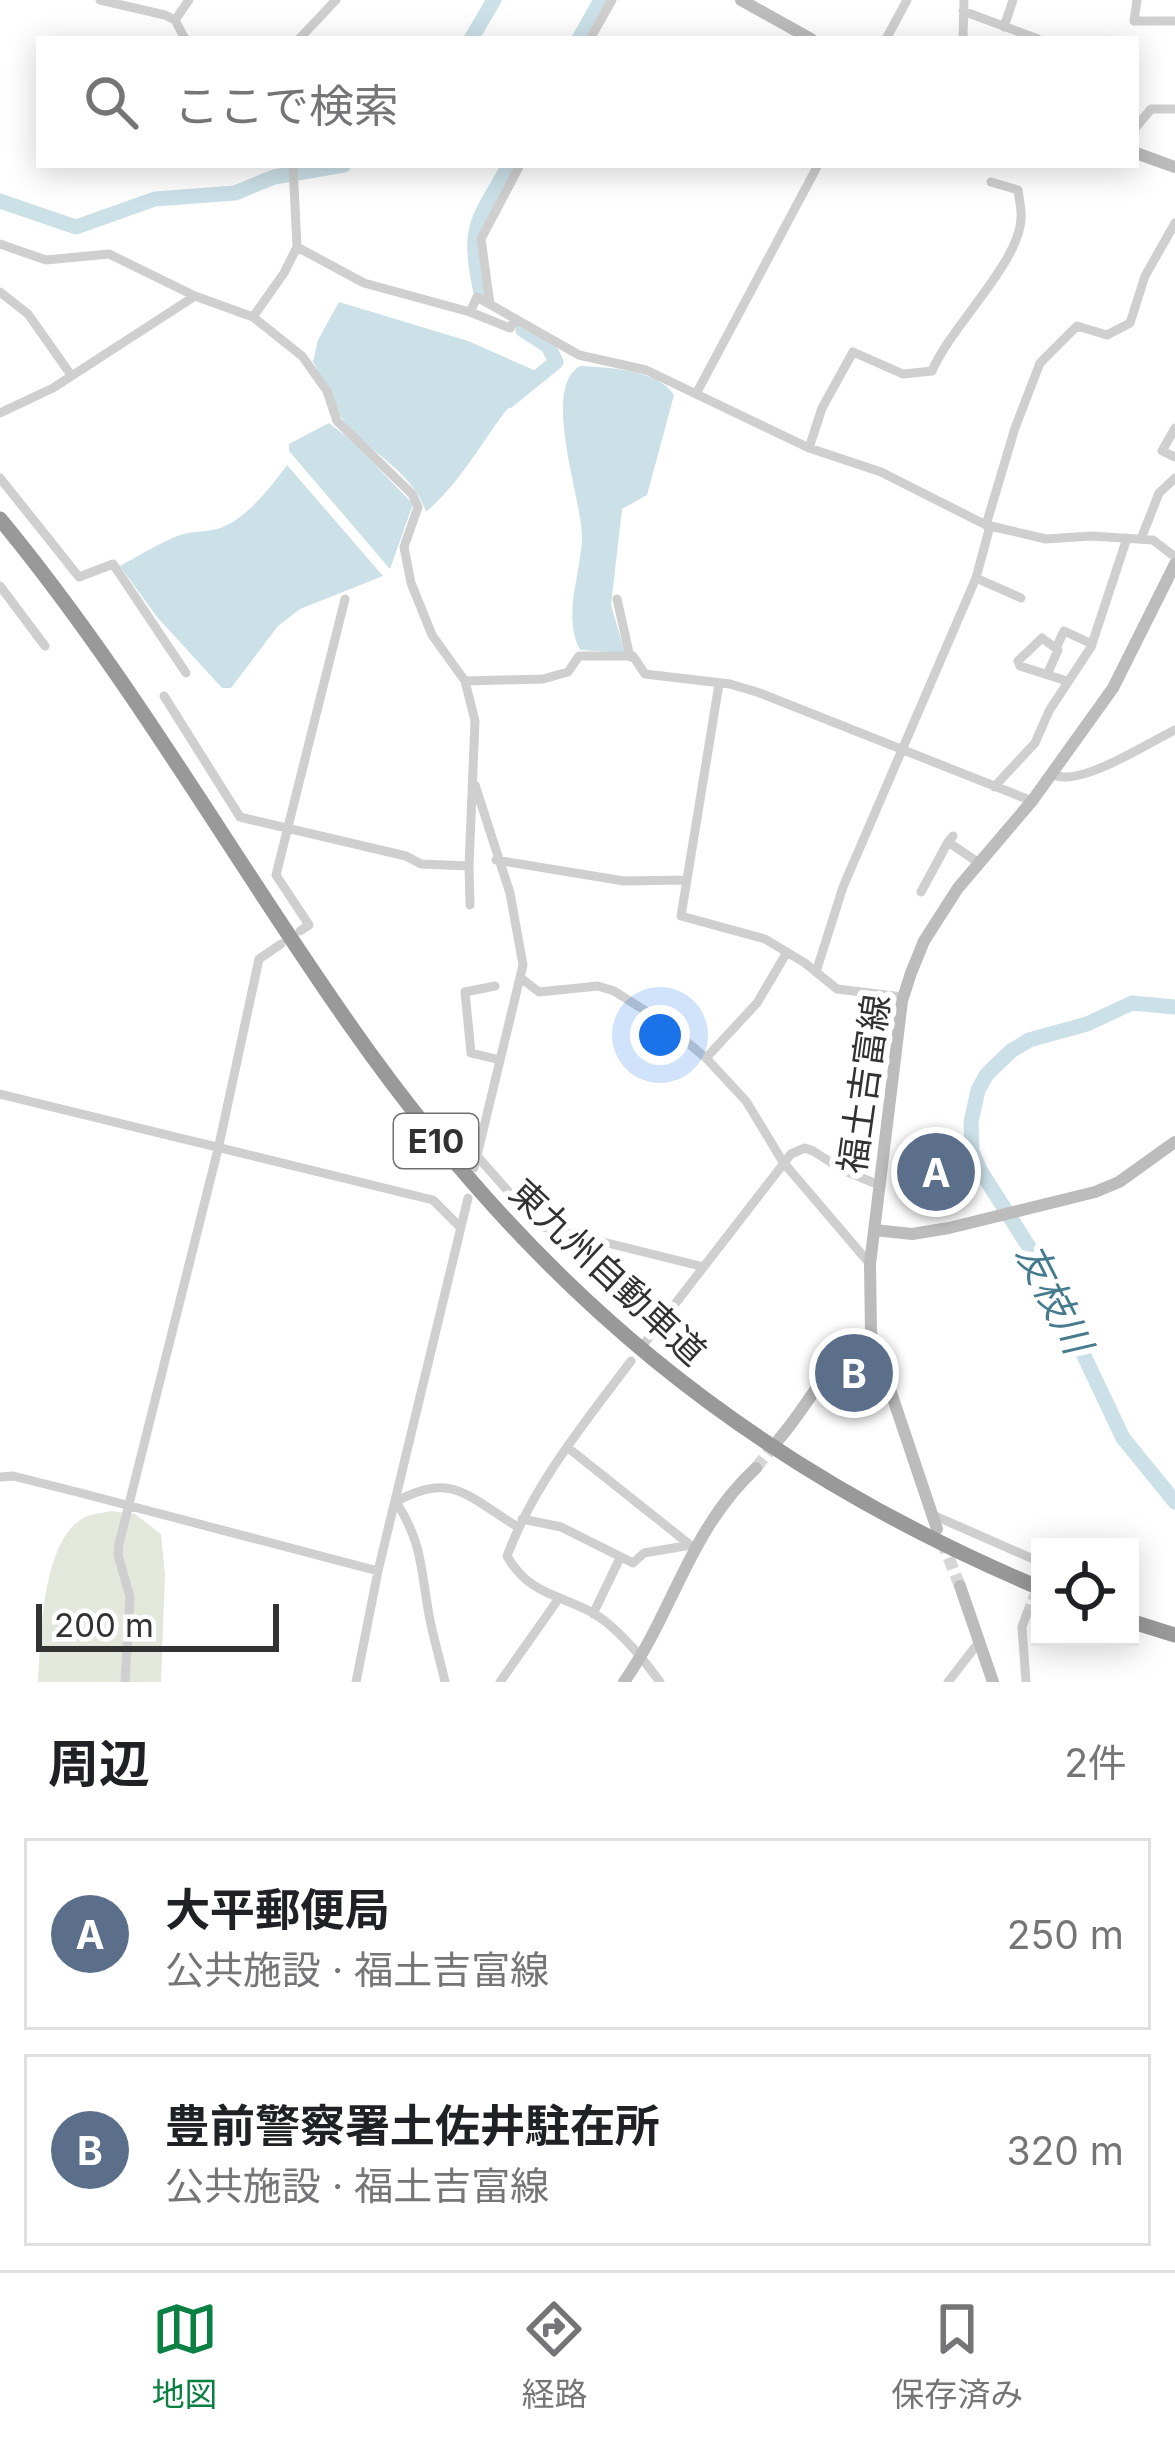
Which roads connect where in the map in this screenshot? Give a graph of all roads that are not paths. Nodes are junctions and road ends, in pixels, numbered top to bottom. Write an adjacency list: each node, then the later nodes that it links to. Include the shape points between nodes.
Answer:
1 (100, 0): 10 (street)
2 (189, 0): 10 (street)
3 (336, 0): 14 (street)
4 (612, 0): 15 (street)
5 (741, 0): 16 (main road)
6 (907, 0): 17 (street)
7 (1013, 0): 12 (street)
8 (1137, 0): 11 (street, via 1134,21)
9 (964, 6): 12 (street); 18 (street)
10 (175, 20): 13 (street)
11 (1175, 21)
12 (1004, 27): 19 (street)
13 (183, 36)
14 (302, 36)
15 (592, 36)
16 (806, 36)
17 (888, 36)
18 (963, 36)
19 (1030, 36)
20 (1175, 110): 21 (street, via 1151,109)
21 (1139, 123)
22 (1139, 154): 23 (main road)
23 (1175, 167)
24 (293, 168): 30 (street)
25 (518, 168): 33 (street, via 481,239)
26 (816, 168): 38 (street)
27 (991, 182): 41 (street, via 1018,190 1017,235 932,371 903,374 853,352)
28 (1175, 223): 46 (street, via 1130,323 1107,335 1077,326 1040,363)
29 (0, 244): 32 (street, via 46,260 109,254)
30 (297, 247): 34 (street, via 364,283); 35 (street)
31 (0, 292): 37 (street, via 28,314)
32 (195, 296): 35 (street); 37 (street)
33 (490, 304): 34 (street, via 477,297); 36 (street)
34 (470, 312): 36 (street, via 510,328)
35 (253, 316): 62 (street, via 302,356 337,421 412,494 418,507 404,547 412,583 432,634)
36 (515, 320): 38 (street, via 579,355 646,370)
37 (71, 375): 39 (street)
38 (696, 394): 41 (street)
39 (0, 413)
40 (1175, 428): 42 (street, via 1162,451)
41 (809, 448): 46 (street, via 881,472)
42 (1175, 457)
43 (0, 478): 59 (street, via 79,577 113,564)
44 (1175, 478): 48 (street, via 1159,493)
45 (0, 519): 113 (highway, 東九州自動車道 / E10, via 134,698 394,1087 544,1262 652,1361 747,1432 912,1531)
46 (988, 525): 47 (street, via 1046,538); 50 (street)
47 (1127, 538): 48 (street); 55 (street)
48 (1141, 539): 49 (street)
49 (1175, 560): 67 (main road, 福土吉富線, via 1113,688)
50 (976, 578): 53 (street); 66 (street)
51 (0, 586): 56 (street)
52 (345, 598): 71 (street)
53 (1021, 598)
54 (616, 599): 58 (street)
55 (1092, 644): 57 (street, via 1064,632); 61 (street)
56 (45, 646)
57 (1057, 646): 60 (street); 60 (street, via 1042,638 1018,661)
58 (630, 657): 62 (street, via 579,656 568,672 543,680); 63 (street, via 645,674)
59 (187, 673)
60 (1047, 675): 61 (street)
61 (1067, 681): 69 (street, via 1035,743)
62 (465, 682): 68 (street, via 476,721)
63 (719, 684): 66 (street); 75 (street)
64 (164, 696): 71 (street, via 240,817)
65 (1175, 730): 67 (street, via 1081,777)
66 (904, 749): 69 (street); 81 (street, via 843,887)
67 (1051, 774): 70 (main road, 福土吉富線)
68 (475, 784): 72 (street); 74 (street)
69 (994, 787): 70 (street)
70 (1032, 801): 73 (main road, 福土吉富線)
71 (289, 829): 74 (street, via 421,864); 78 (street, via 276,875 308,925)
72 (496, 860): 75 (street, via 624,881); 82 (street, via 510,893)
73 (980, 863): 76 (street, via 951,839); 84 (main road, 福土吉富線, via 924,941)
74 (469, 866): 77 (street)
75 (686, 880): 80 (street, via 681,916)
76 (921, 892)
77 (470, 904)
78 (300, 931)
79 (281, 944): 89 (street, via 259,958)
80 (787, 952): 81 (street); 85 (street, via 757,1003)
81 (816, 972): 84 (street, via 837,989)
82 (522, 979): 85 (street, via 539,992 585,984 614,992); 86 (street)
83 (495, 986): 86 (street, via 465,992 471,1053)
84 (903, 998): 91 (main road, 福土吉富線)
85 (706, 1058): 90 (street, via 746,1100)
86 (500, 1060): 96 (street, via 476,1162 539,1226)
87 (0, 1094): 89 (street)
88 (1175, 1142): 94 (main road, via 1095,1192 912,1234)
89 (219, 1145): 93 (street, via 433,1200); 105 (street)
90 (783, 1162): 91 (street, via 805,1148); 95 (street); 96 (street)
91 (879, 1185): 94 (main road, 福土吉富線)
92 (468, 1198): 93 (street)
93 (460, 1227): 104 (street)
94 (874, 1230): 95 (main road, 福土吉富線)
95 (870, 1264): 97 (main road, 福土吉富線)
96 (704, 1268): 98 (street)
97 (872, 1334): 100 (main road, via 836,1361); 106 (main road, 福土吉富線)
98 (644, 1344)
99 (631, 1360): 101 (street)
100 (778, 1439)
101 (567, 1447): 107 (street); 109 (street)
102 (756, 1468): 109 (main road)
103 (0, 1477): 105 (street)
104 (396, 1502): 107 (street, via 437,1484); 112 (street); 124 (street, via 420,1552)
105 (129, 1505): 112 (street); 122 (street, via 118,1555 130,1597)
106 (933, 1514): 108 (main road, 福土吉富線); 111 (street)
107 (520, 1523): 110 (street, via 561,1526); 115 (street, via 509,1561)
108 (938, 1529)
109 (692, 1546): 110 (street, via 644,1553 633,1563); 121 (main road)
110 (620, 1558): 117 (street)
111 (1031, 1558)
112 (378, 1571): 123 (street)
113 (1031, 1584)
114 (960, 1586): 120 (main road)
115 (557, 1601): 117 (street); 125 (street)
116 (1027, 1613): 130 (street)
117 (593, 1614): 121 (street)
118 (1139, 1624): 119 (highway)
119 (1175, 1635)
120 (979, 1642): 128 (street); 129 (main road)
121 (641, 1656): 126 (main road); 127 (street)
122 (125, 1682)
123 (356, 1682)
124 (445, 1682)
125 (500, 1682)
126 (624, 1682)
127 (660, 1682)
128 (948, 1682)
129 (993, 1682)
130 (1025, 1682)

